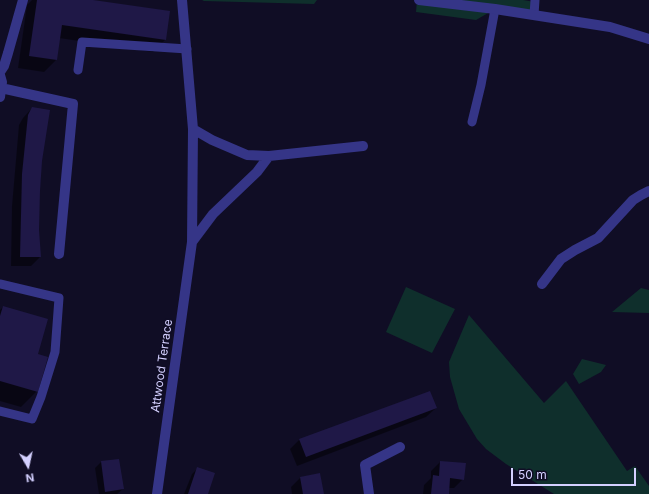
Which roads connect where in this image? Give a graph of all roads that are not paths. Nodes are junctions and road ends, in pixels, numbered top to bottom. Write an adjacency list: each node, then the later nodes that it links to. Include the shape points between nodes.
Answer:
1 (23, 0): 10 (street)
2 (182, 0): 8 (street, Attwood Terrace)
3 (419, 0): 5 (street)
4 (535, 0): 6 (lane)
5 (495, 9): 6 (street); 12 (lane)
6 (534, 16): 7 (street, via 610,27)
7 (649, 39)
8 (187, 49): 9 (lane, via 82,42); 13 (street, Attwood Terrace)
9 (78, 70)
10 (0, 73): 11 (street)
11 (1, 92): 18 (street, via 73,104)
12 (472, 122)
13 (193, 129): 15 (street, via 247,155); 17 (street, Attwood Terrace)
14 (363, 146): 15 (street)
15 (269, 156): 17 (street, Attwood Terrace, via 257,172 213,214)
16 (649, 191): 20 (street, via 633,200 598,238 561,259)
17 (192, 242): 23 (street, Attwood Terrace)
18 (59, 254)
19 (0, 284): 21 (lane, via 59,298 55,352 32,420)
20 (542, 284)
21 (0, 411)
22 (400, 447): 24 (street, via 365,465)
23 (157, 494)
24 (369, 494)

